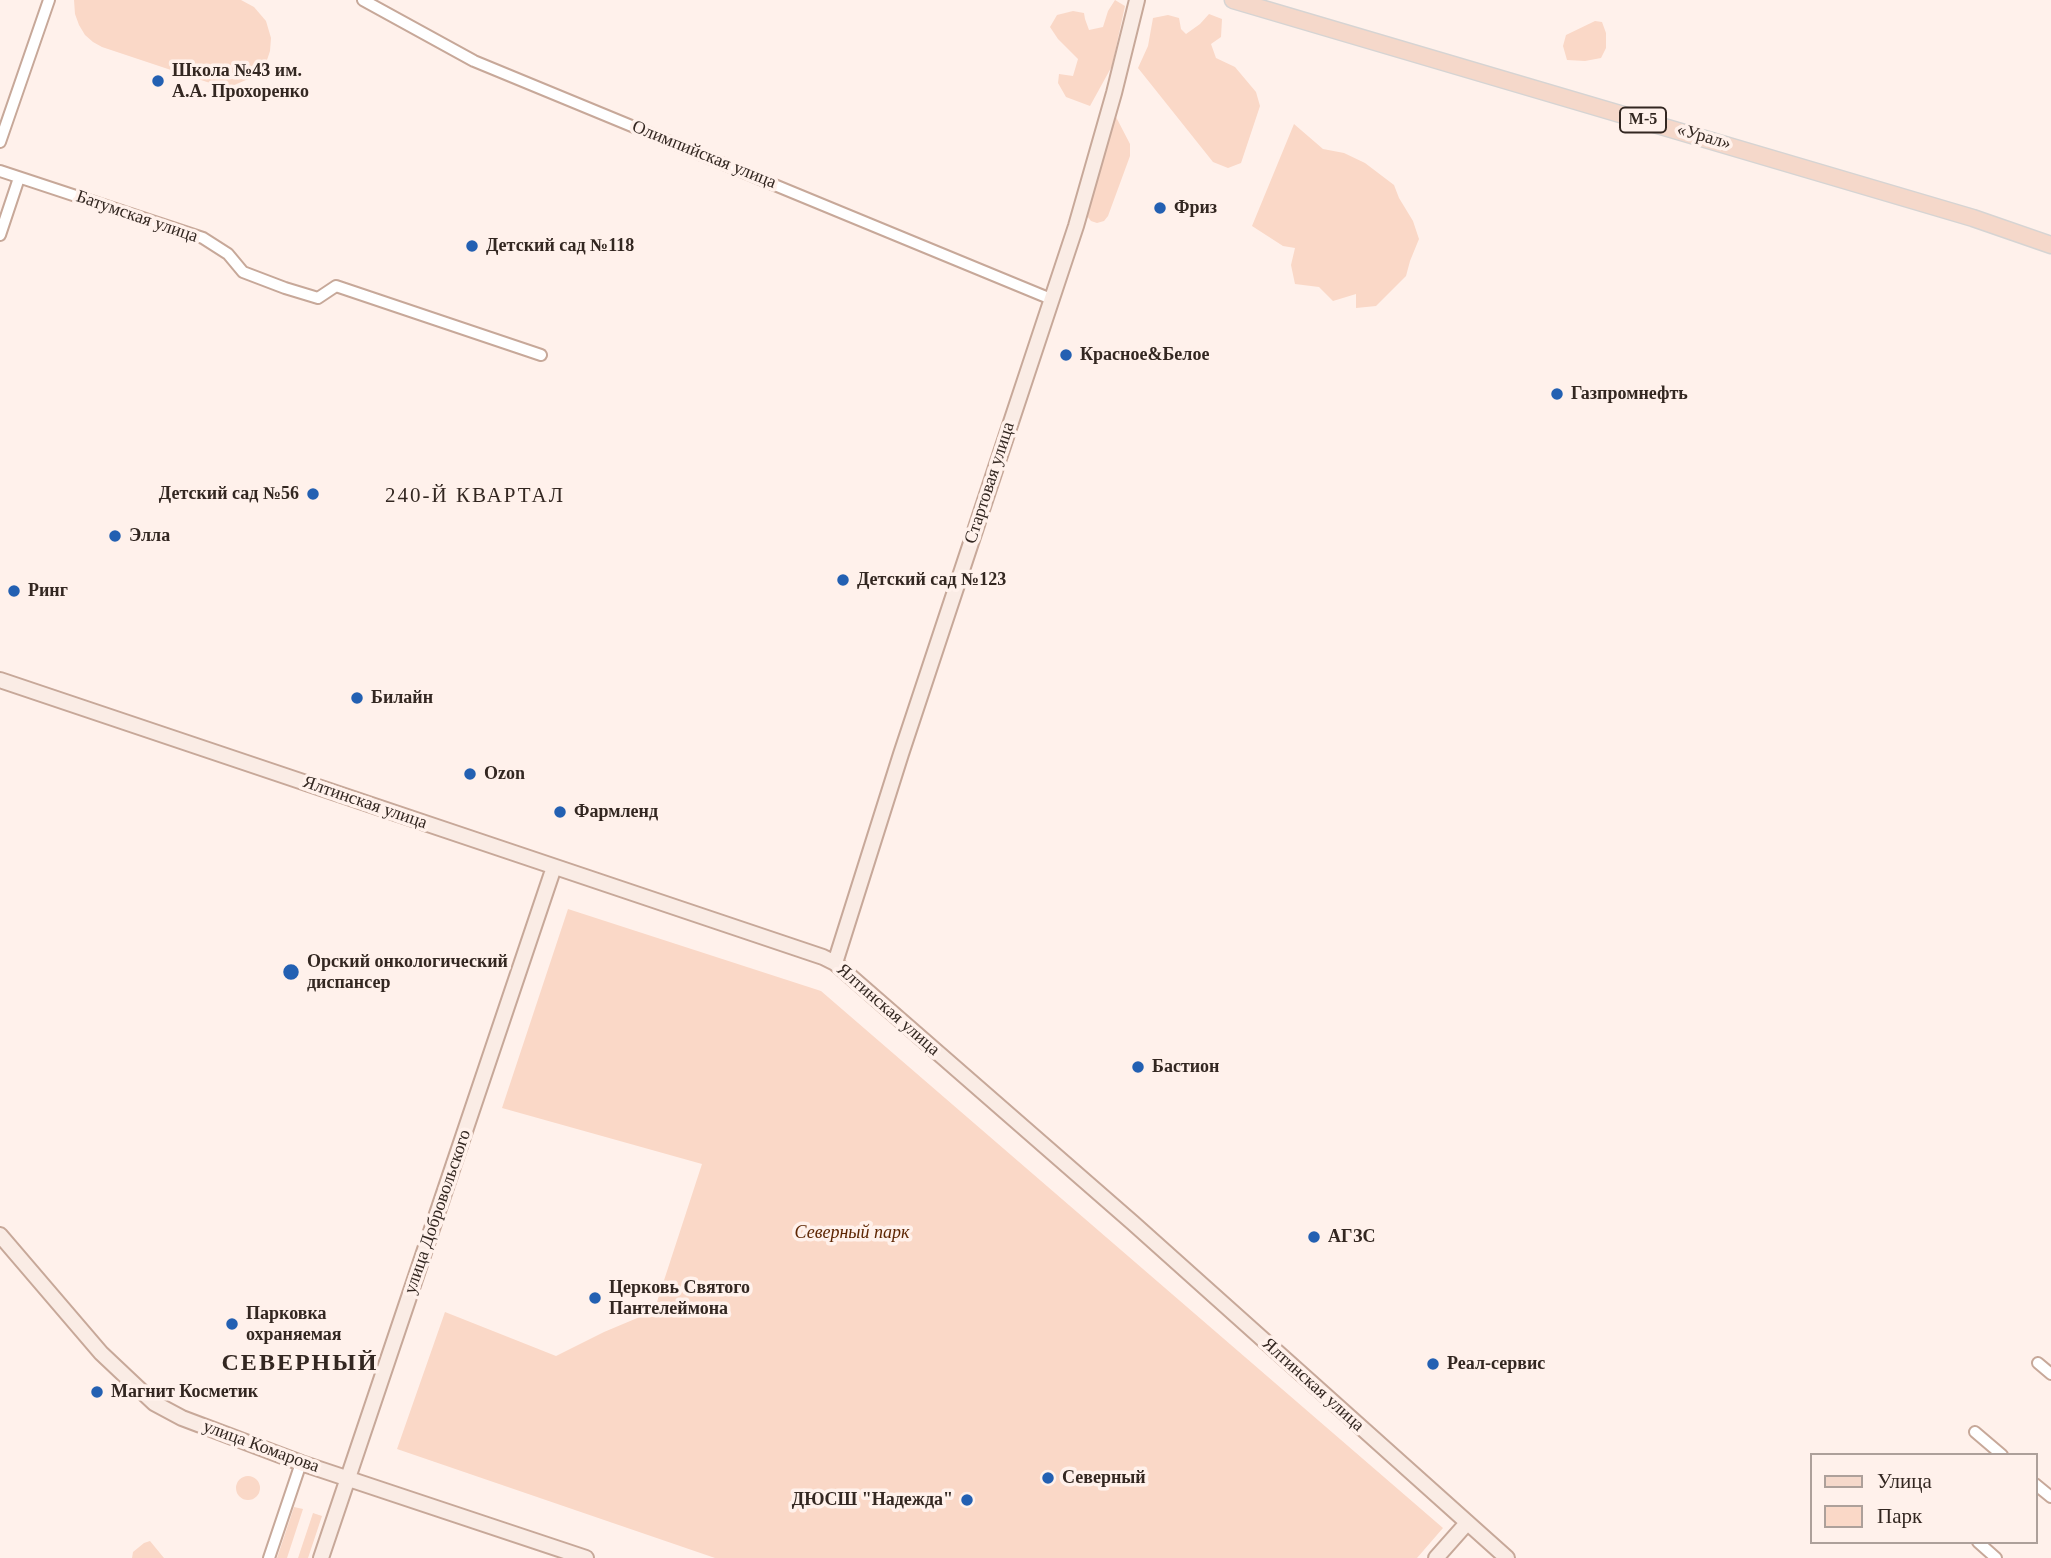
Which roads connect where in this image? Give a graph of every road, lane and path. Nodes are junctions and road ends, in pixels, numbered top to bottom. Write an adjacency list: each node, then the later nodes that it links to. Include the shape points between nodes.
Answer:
1 (48, 0): 5 (street)
2 (363, 0): 10 (street, Олимпийская улица, via 474,61)
3 (1138, 0): 10 (main road, Стартовая улица, via 1076,226)
4 (1233, 0): 9 (main road, «Урал» / М-5)
5 (0, 142)
6 (0, 171): 7 (street, Батумская улица)
7 (19, 178): 8 (street); 11 (street, Батумская улица, via 203,238 228,254 243,272 285,288 318,298 336,286)
8 (0, 235)
9 (2051, 245)
10 (1051, 299): 14 (main road, Стартовая улица)
11 (541, 355)
12 (0, 680): 13 (main road, Ялтинская улица)
13 (554, 867): 14 (main road, Ялтинская улица); 21 (main road, улица Добровольского)
14 (835, 963): 24 (main road, Ялтинская улица)
15 (0, 1235): 20 (main road, улица Комарова, via 101,1353 154,1403)
16 (2038, 1363): 17 (street)
17 (2051, 1374)
18 (1975, 1432): 19 (street)
19 (2000, 1453)
20 (301, 1463): 21 (main road, улица Комарова); 26 (street)
21 (349, 1478): 27 (main road, улица Добровольского); 28 (main road, улица Комарова)
22 (2037, 1485): 23 (street)
23 (2051, 1497)
24 (1467, 1523): 29 (main road); 30 (main road, Ялтинская улица)
25 (1980, 1544): 31 (street)
26 (269, 1558)
27 (321, 1558)
28 (586, 1558)
29 (1436, 1558)
30 (1507, 1558)
31 (1996, 1558)

